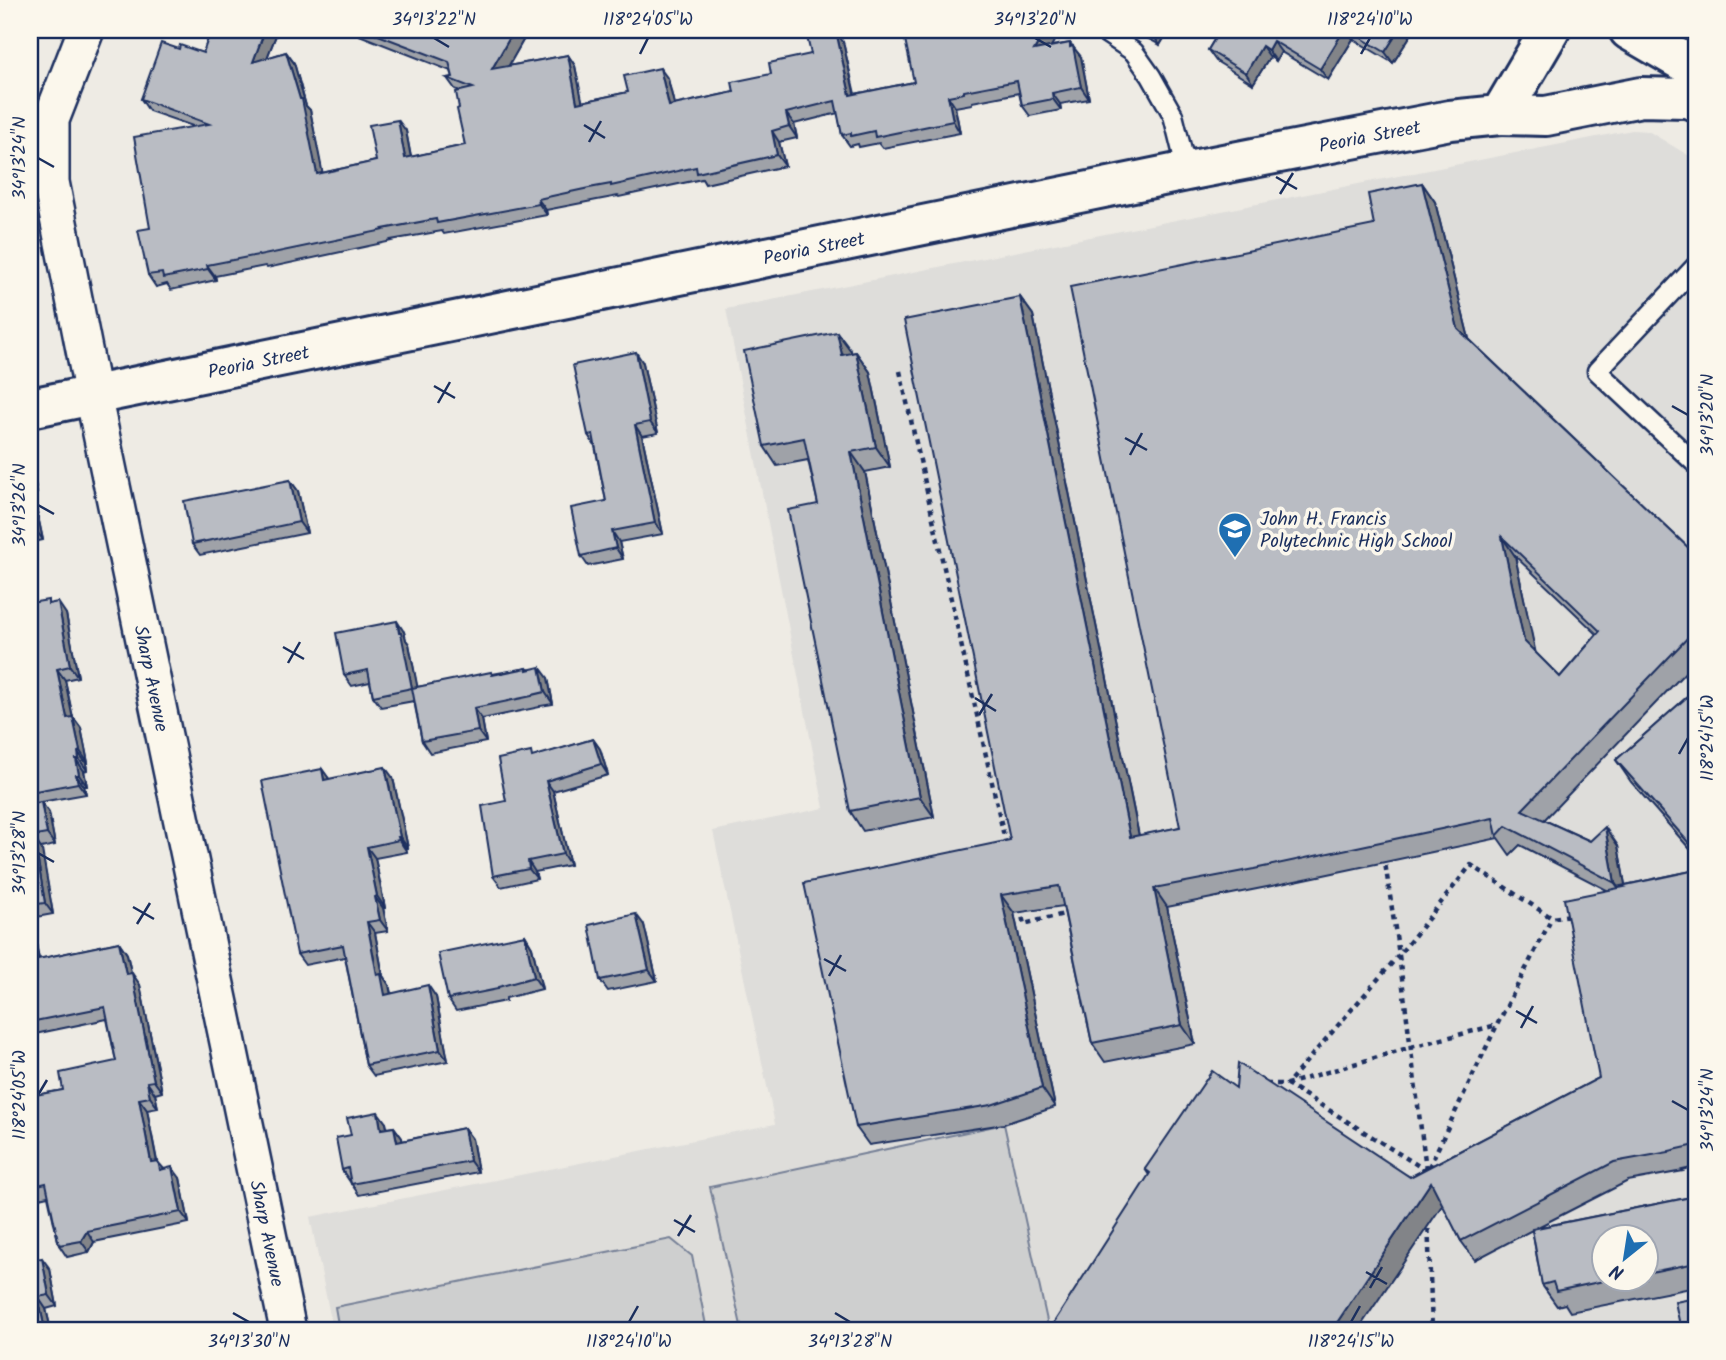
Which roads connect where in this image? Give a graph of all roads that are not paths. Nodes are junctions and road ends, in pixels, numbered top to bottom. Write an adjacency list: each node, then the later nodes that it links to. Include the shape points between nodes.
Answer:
1 (86, 30): 8 (street, Sharp Avenue)
2 (1101, 30): 9 (lane, via 1133,52 1151,76 1173,115)
3 (1550, 30): 7 (street)
4 (1629, 30): 5 (street)
5 (1696, 69)
6 (1696, 101): 7 (street, Peoria Street, via 1641,97 1546,116)
7 (1500, 115): 9 (street, Peoria Street, via 1450,120)
8 (40, 116): 11 (street, Sharp Avenue)
9 (1187, 170): 11 (street, Peoria Street)
10 (1696, 266): 13 (lane, via 1597,371)
11 (93, 395): 12 (street, Peoria Street); 14 (street, Sharp Avenue)
12 (30, 408)
13 (1696, 464)
14 (288, 1330)

